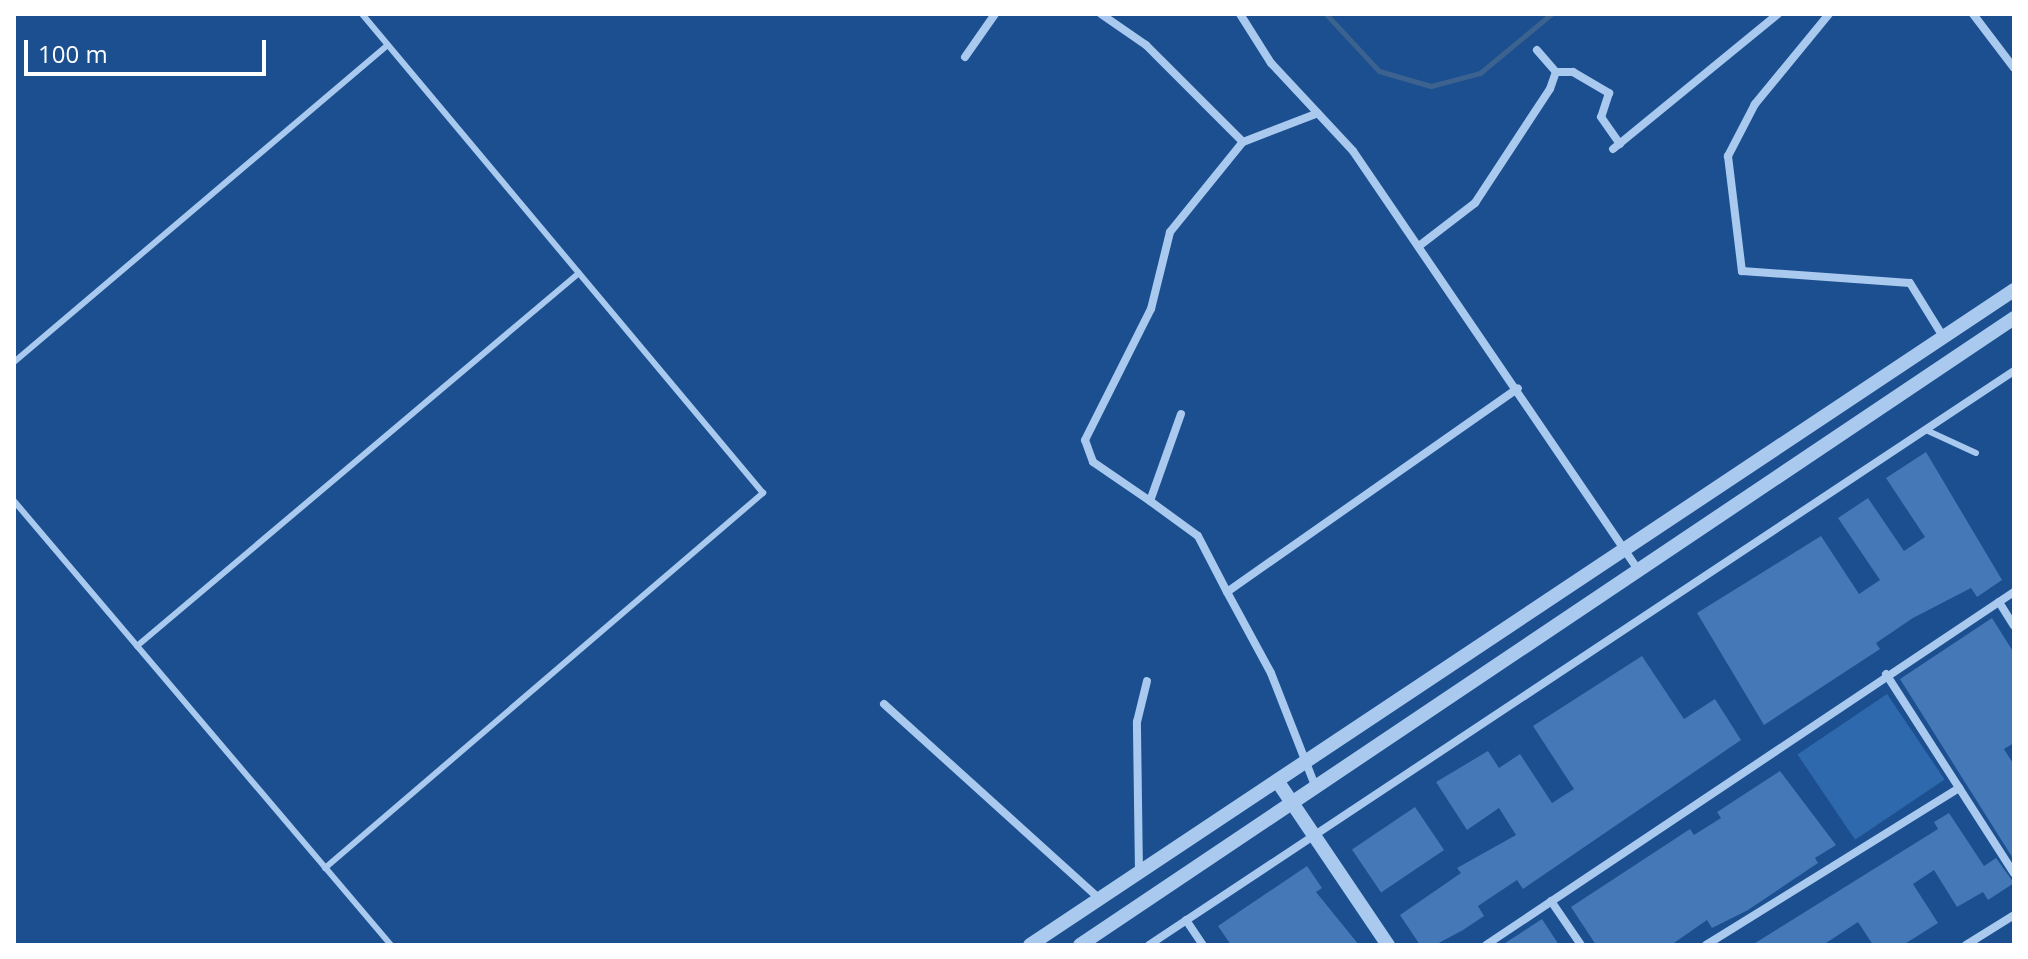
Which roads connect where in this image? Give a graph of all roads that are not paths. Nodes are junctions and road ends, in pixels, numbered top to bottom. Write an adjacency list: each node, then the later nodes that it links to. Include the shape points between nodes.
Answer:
1 (362, 14): 8 (lane)
2 (995, 14): 10 (street)
3 (1101, 14): 14 (street, via 1146,45)
4 (1240, 14): 13 (street, via 1271,63)
5 (1778, 14): 12 (street, via 1616,146 1601,117 1609,93 1573,72)
6 (1829, 14): 19 (street, via 1755,104 1728,156 1742,271 1910,283)
7 (1973, 14): 11 (street)
8 (388, 45): 16 (lane); 20 (lane)
9 (1537, 50): 12 (street)
10 (965, 57)
11 (2014, 68)
12 (1556, 72): 15 (street, via 1475,203)
13 (1318, 113): 14 (street); 15 (street, via 1353,151)
14 (1243, 142): 27 (street, via 1170,232 1151,309 1089,426 1085,452 1093,462)
15 (1419, 246): 22 (street)
16 (579, 273): 34 (lane); 44 (lane, via 763,493)
17 (2014, 290): 19 (street)
18 (2014, 318): 29 (street)
19 (1944, 338): 28 (street)
20 (14, 362)
21 (2014, 371): 24 (street)
22 (1518, 388): 28 (street); 30 (street)
23 (1181, 414): 27 (street)
24 (1926, 430): 25 (lane); 43 (street)
25 (1976, 453)
26 (14, 501): 34 (lane)
27 (1150, 501): 30 (street, via 1198,536)
28 (1628, 551): 29 (street); 38 (street)
29 (1639, 571): 40 (street)
30 (1227, 592): 38 (street, via 1271,673)
31 (2014, 592): 32 (street)
32 (1999, 602): 33 (street); 35 (street)
33 (2014, 626)
34 (137, 646): 44 (lane)
35 (1886, 674): 41 (street); 48 (street)
36 (1147, 681): 46 (street, via 1137,722)
37 (884, 704): 47 (street)
38 (1304, 764): 39 (street); 40 (street)
39 (1278, 782): 42 (street); 46 (street)
40 (1316, 788): 42 (street)
41 (1959, 788): 45 (street); 59 (street)
42 (1294, 802): 43 (street); 53 (street)
43 (1314, 832): 50 (street); 56 (street)
44 (325, 868): 51 (lane)
45 (2014, 873)
46 (1139, 874): 47 (street)
47 (1100, 899): 52 (street)
48 (1551, 901): 57 (street); 58 (street)
49 (2014, 915): 60 (street)
50 (1186, 920): 54 (street); 55 (street)
51 (391, 945)
52 (1030, 945)
53 (1080, 945)
54 (1149, 945)
55 (1203, 945)
56 (1388, 945)
57 (1486, 945)
58 (1581, 945)
59 (1706, 945)
60 (1966, 945)

